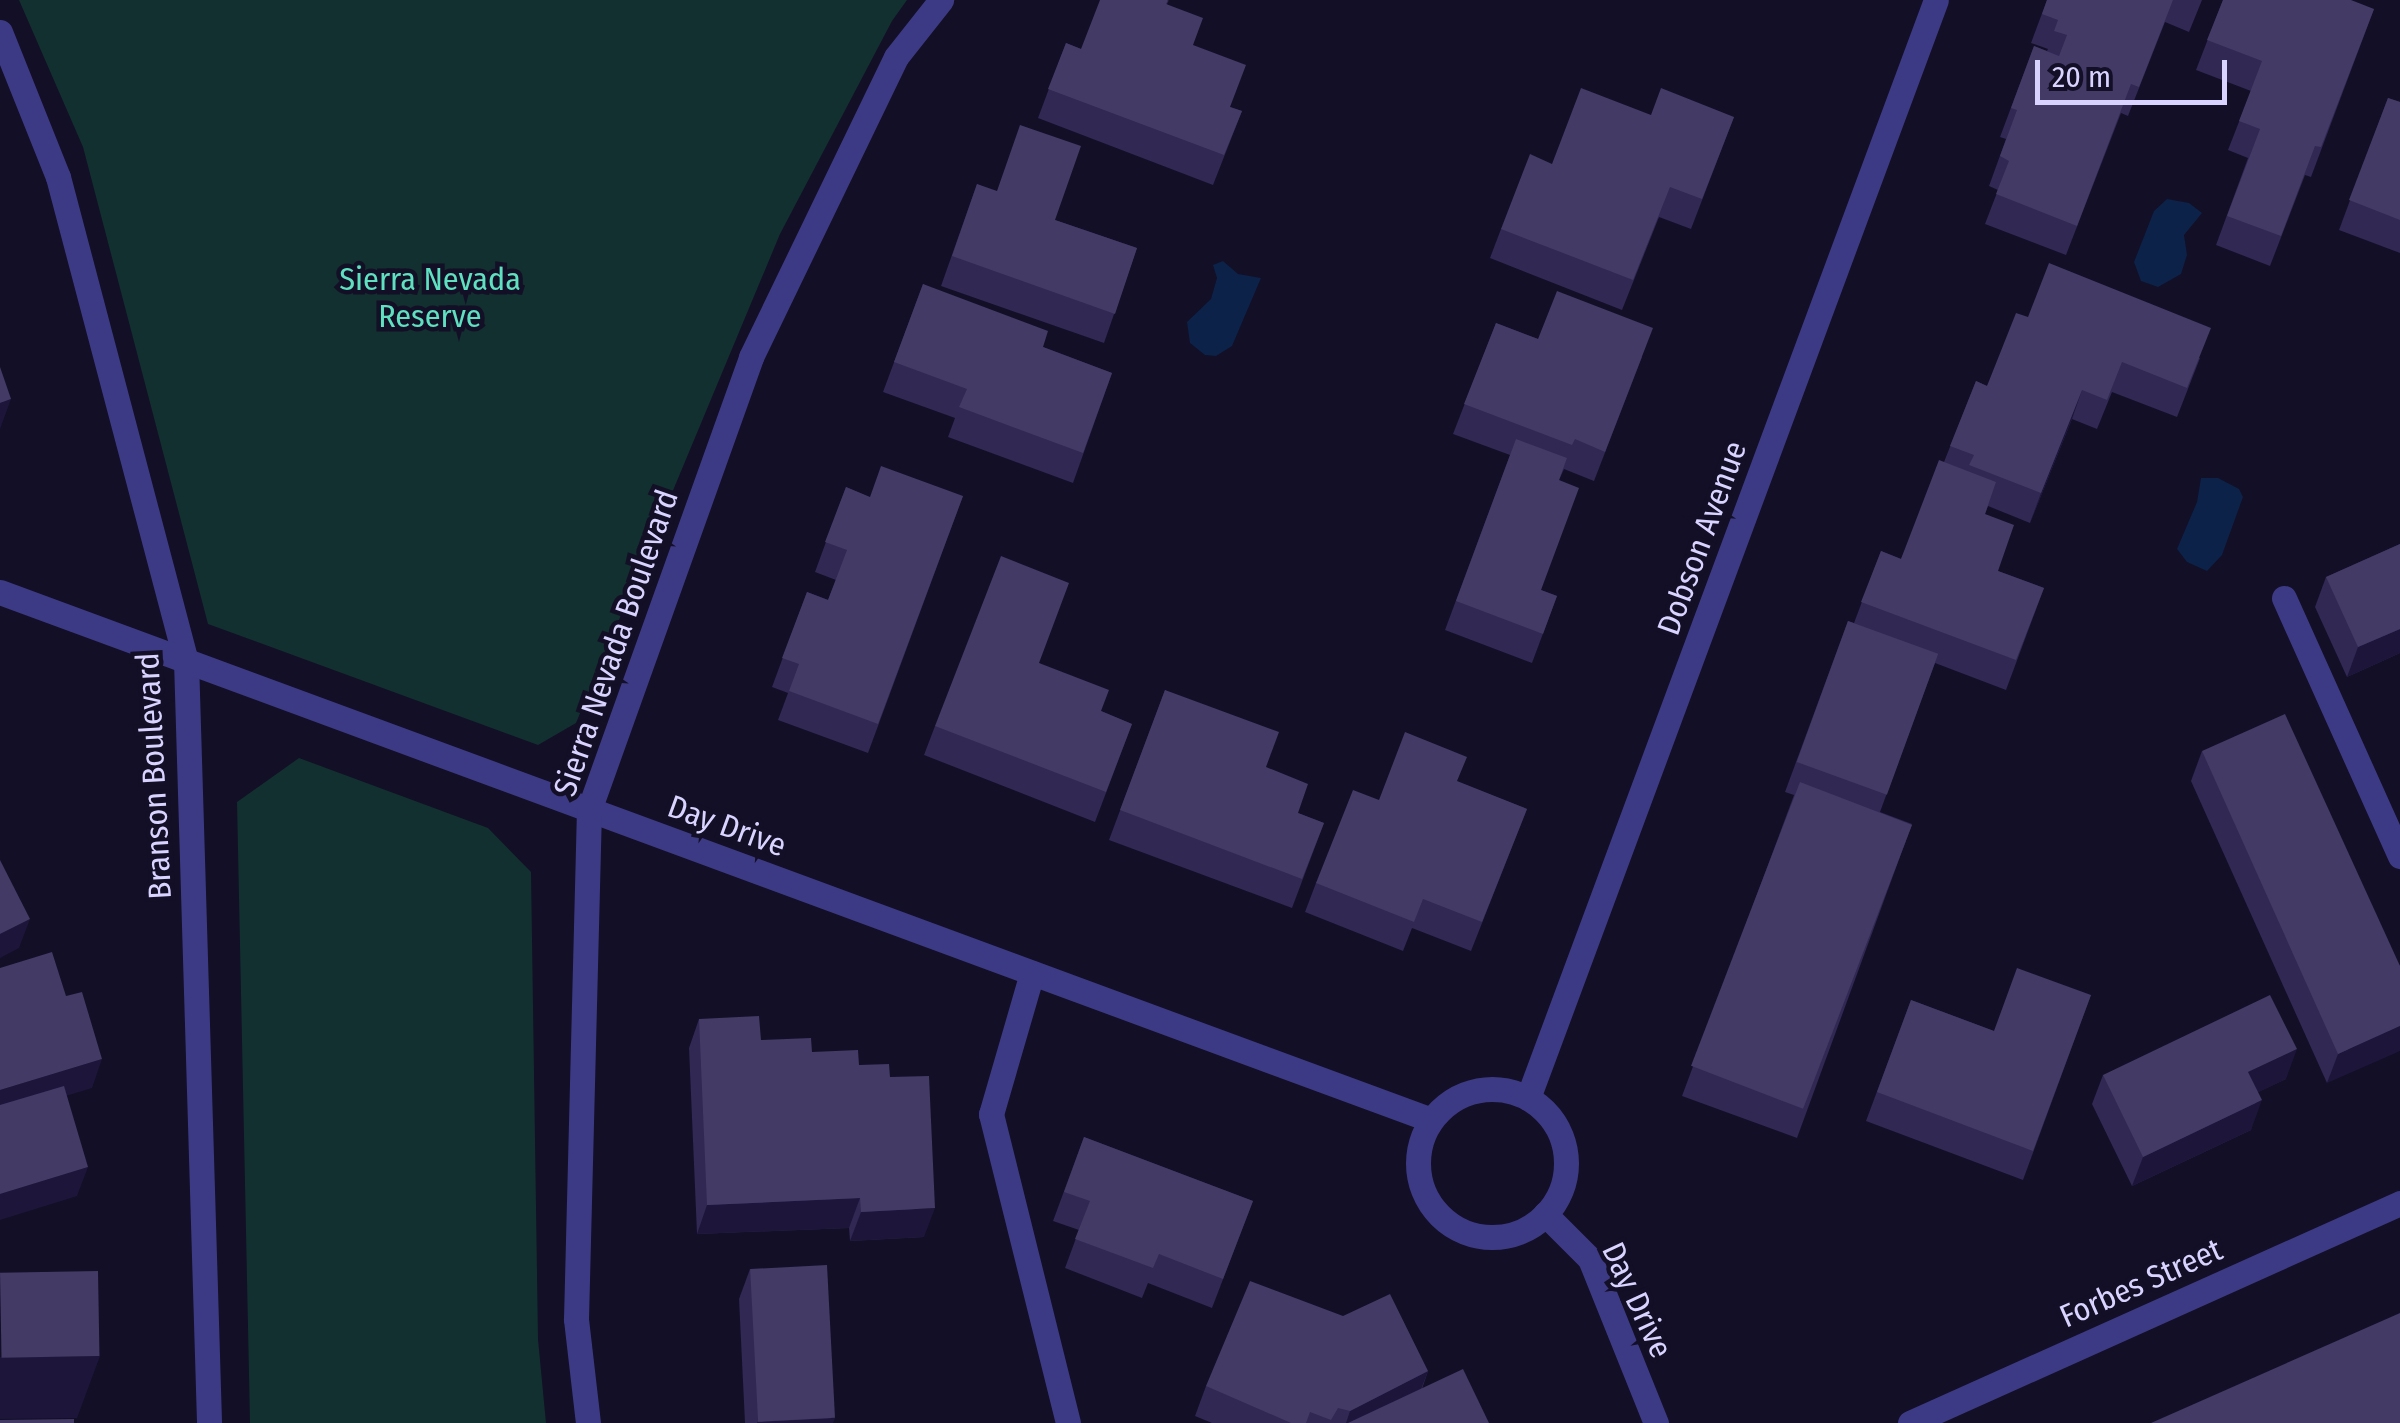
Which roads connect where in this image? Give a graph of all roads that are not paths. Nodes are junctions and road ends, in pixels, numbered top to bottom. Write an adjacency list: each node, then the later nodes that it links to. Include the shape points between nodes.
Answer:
1 (940, 0): 7 (street, Sierra Nevada Boulevard, via 896,58 751,357)
2 (1936, 0): 10 (street, Dobson Avenue)
3 (0, 32): 6 (street, Branson Boulevard, via 58,178)
4 (0, 592): 6 (street, Day Drive)
5 (2284, 598): 8 (street)
6 (186, 660): 7 (street, Day Drive); 14 (street, Branson Boulevard)
7 (589, 810): 9 (street, Day Drive); 15 (street, Sierra Nevada Boulevard, via 576,1319)
8 (2400, 856)
9 (1032, 973): 11 (street, Day Drive); 16 (street, via 992,1114)
10 (1528, 1098): 11 (street, via 1508,1090 1476,1091); 13 (street, via 1546,1112 1565,1152 1558,1196)
11 (1431, 1120): 13 (street, via 1417,1166 1429,1200 1454,1227 1502,1236)
12 (2400, 1202): 18 (street, Forbes Street)
13 (1545, 1214): 17 (street, Day Drive, via 1590,1258)
14 (209, 1423)
15 (588, 1423)
16 (1068, 1423)
17 (1656, 1423)
18 (1910, 1423)

